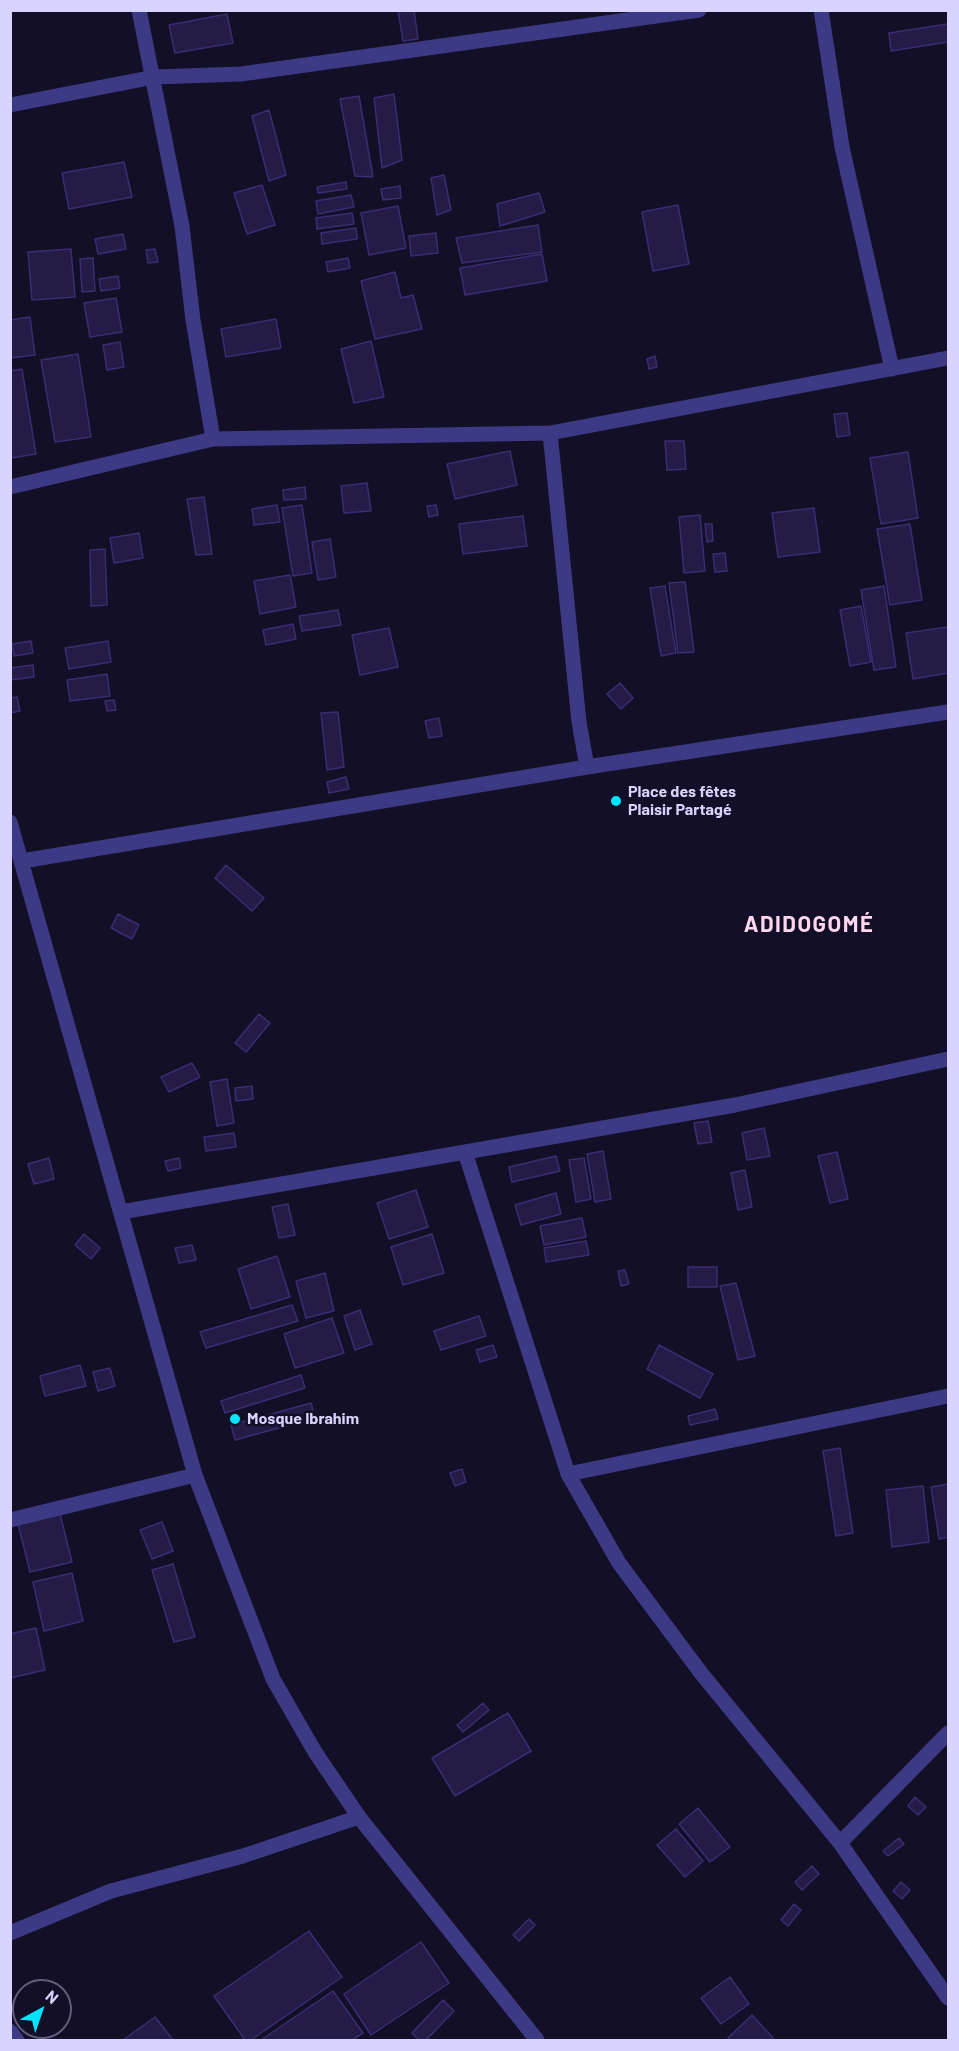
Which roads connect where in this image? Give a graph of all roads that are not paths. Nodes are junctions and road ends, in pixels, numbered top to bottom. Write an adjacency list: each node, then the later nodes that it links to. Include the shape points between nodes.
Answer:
1 (140, 10): 4 (street)
2 (699, 10): 4 (street, via 241,74)
3 (821, 10): 7 (street, via 842,147)
4 (154, 77): 5 (street); 9 (street, via 182,226)
5 (10, 105)
6 (948, 358): 7 (street)
7 (892, 369): 8 (street)
8 (550, 433): 9 (street); 12 (street, via 579,722)
9 (213, 439): 10 (street)
10 (10, 487)
11 (948, 712): 12 (street)
12 (587, 766): 14 (street)
13 (10, 822): 14 (street)
14 (22, 861): 17 (street)
15 (948, 1059): 16 (street, via 735,1105)
16 (465, 1152): 17 (street); 19 (street)
17 (121, 1212): 20 (street)
18 (948, 1396): 19 (street)
19 (567, 1474): 24 (street, via 626,1572 701,1673)
20 (195, 1475): 21 (street); 23 (street, via 273,1679)
21 (10, 1520)
22 (948, 1733): 24 (street)
23 (358, 1817): 25 (street, via 243,1856 111,1891); 29 (street)
24 (840, 1843): 26 (street)
25 (10, 1933)
26 (948, 1998)
27 (10, 2031): 28 (street)
28 (17, 2040)
29 (537, 2040)

